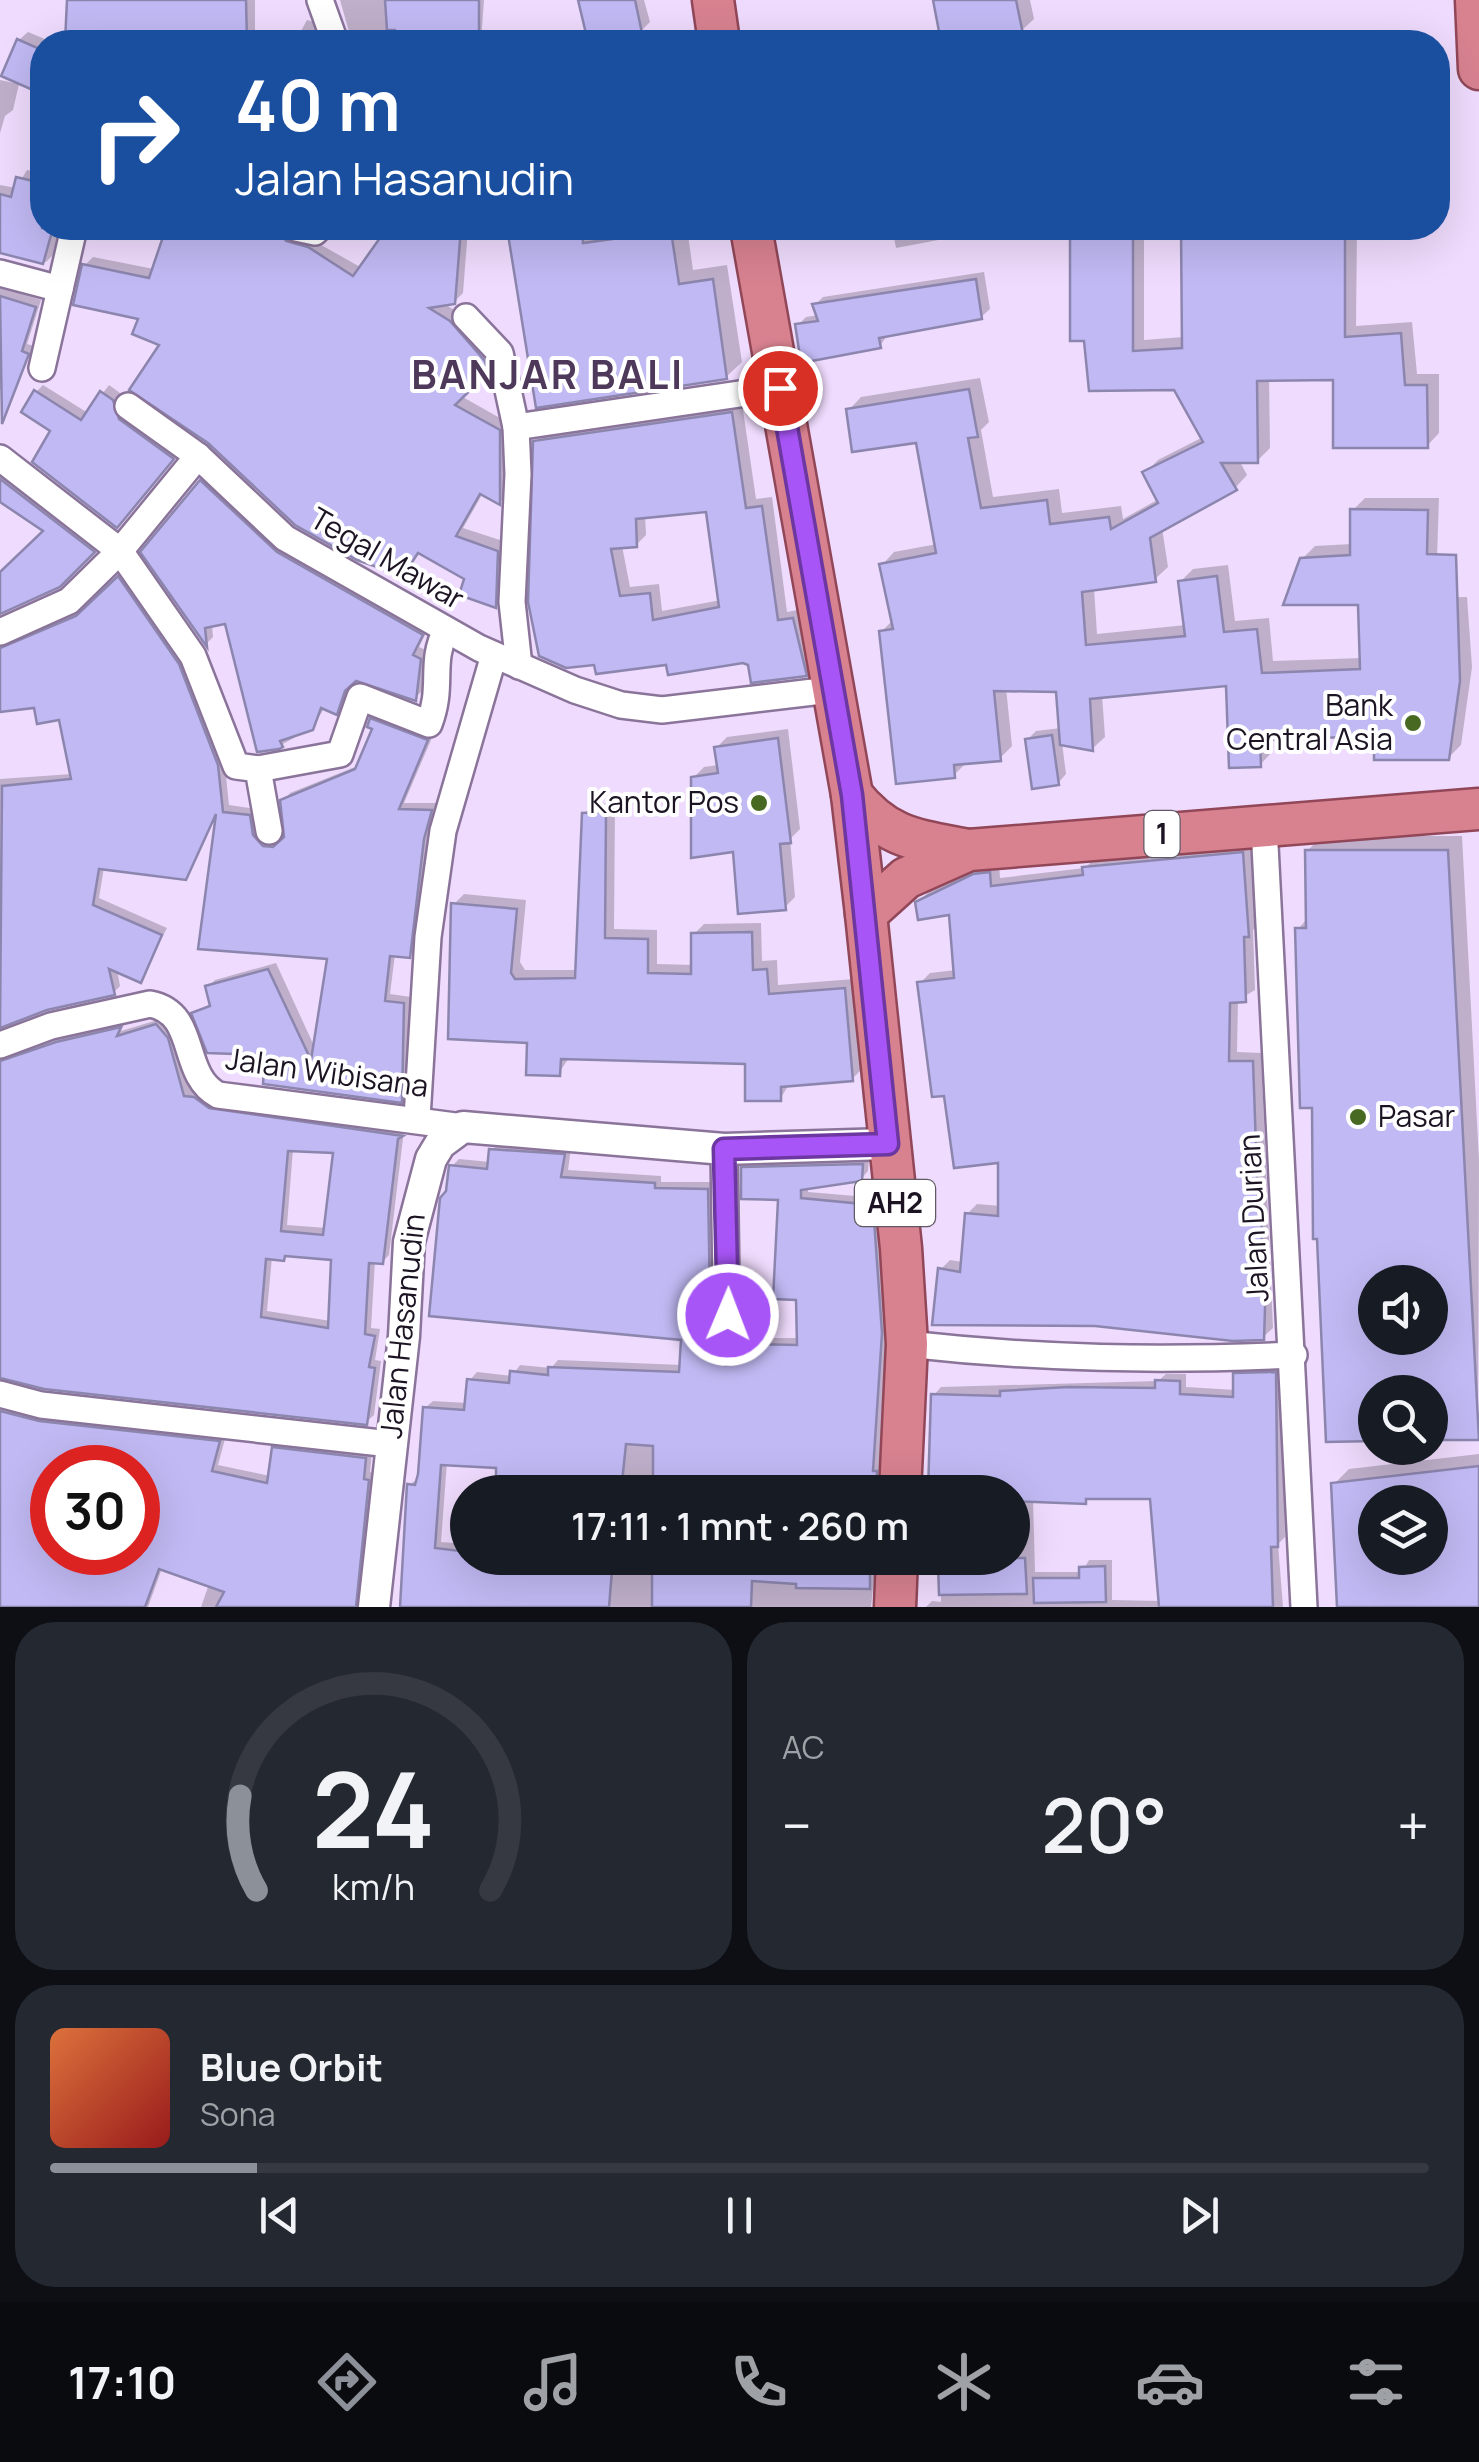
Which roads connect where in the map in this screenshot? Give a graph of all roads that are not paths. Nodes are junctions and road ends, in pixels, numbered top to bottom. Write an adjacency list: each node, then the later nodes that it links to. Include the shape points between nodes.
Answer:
1 (320, 0): 4 (street)
2 (713, 0): 5 (highway)
3 (1476, 0): 6 (highway)
4 (331, 30)
5 (717, 30)
6 (1479, 69)
7 (71, 240): 10 (street)
8 (753, 240): 13 (highway)
9 (0, 272): 10 (street)
10 (60, 288): 12 (street)
11 (466, 317): 15 (street, via 500,354)
12 (42, 368)
13 (780, 388): 15 (street); 23 (highway)
14 (128, 406): 16 (street, Tegal Mawar)
15 (516, 426): 22 (street, via 512,602)
16 (198, 456): 18 (street); 19 (street, Tegal Mawar, via 285,538)
17 (0, 458): 18 (street)
18 (120, 550): 20 (street, via 69,601); 24 (street, via 193,656 236,766)
19 (446, 630): 21 (street, Tegal Mawar); 24 (street, via 434,657 440,684 429,724 360,697 340,754)
20 (0, 632)
21 (494, 655): 22 (street, Tegal Mawar); 32 (street, via 442,831)
22 (519, 666): 23 (street, Tegal Mawar, via 606,700 662,710)
23 (830, 690): 25 (highway)
24 (258, 770): 28 (street)
25 (852, 795): 29 (highway, via 882,827); 30 (highway)
26 (1479, 810): 27 (highway, 1)
27 (1264, 826): 29 (highway, 1); 38 (street, Jalan Durian)
28 (268, 831)
29 (969, 850): 30 (highway, 1, via 906,878)
30 (866, 914): 34 (highway, AH2)
31 (0, 1045): 32 (street, Jalan Wibisana, via 150,1004 178,1015 201,1081 218,1094)
32 (417, 1118): 33 (street, Jalan Wibisana)
33 (463, 1127): 35 (street); 40 (street, Jalan Hasanudin, via 440,1144 420,1189)
34 (888, 1144): 35 (street); 36 (highway, AH2)
35 (724, 1149): 37 (street)
36 (907, 1344): 38 (street, via 1144,1362); 41 (highway, AH2)
37 (727, 1349)
38 (1294, 1355): 45 (street, Jalan Durian)
39 (0, 1394): 40 (street, via 41,1405)
40 (390, 1444): 43 (street, Jalan Hasanudin)
41 (901, 1475)
42 (896, 1575): 44 (highway)
43 (374, 1607)
44 (895, 1607)
45 (1304, 1607)

